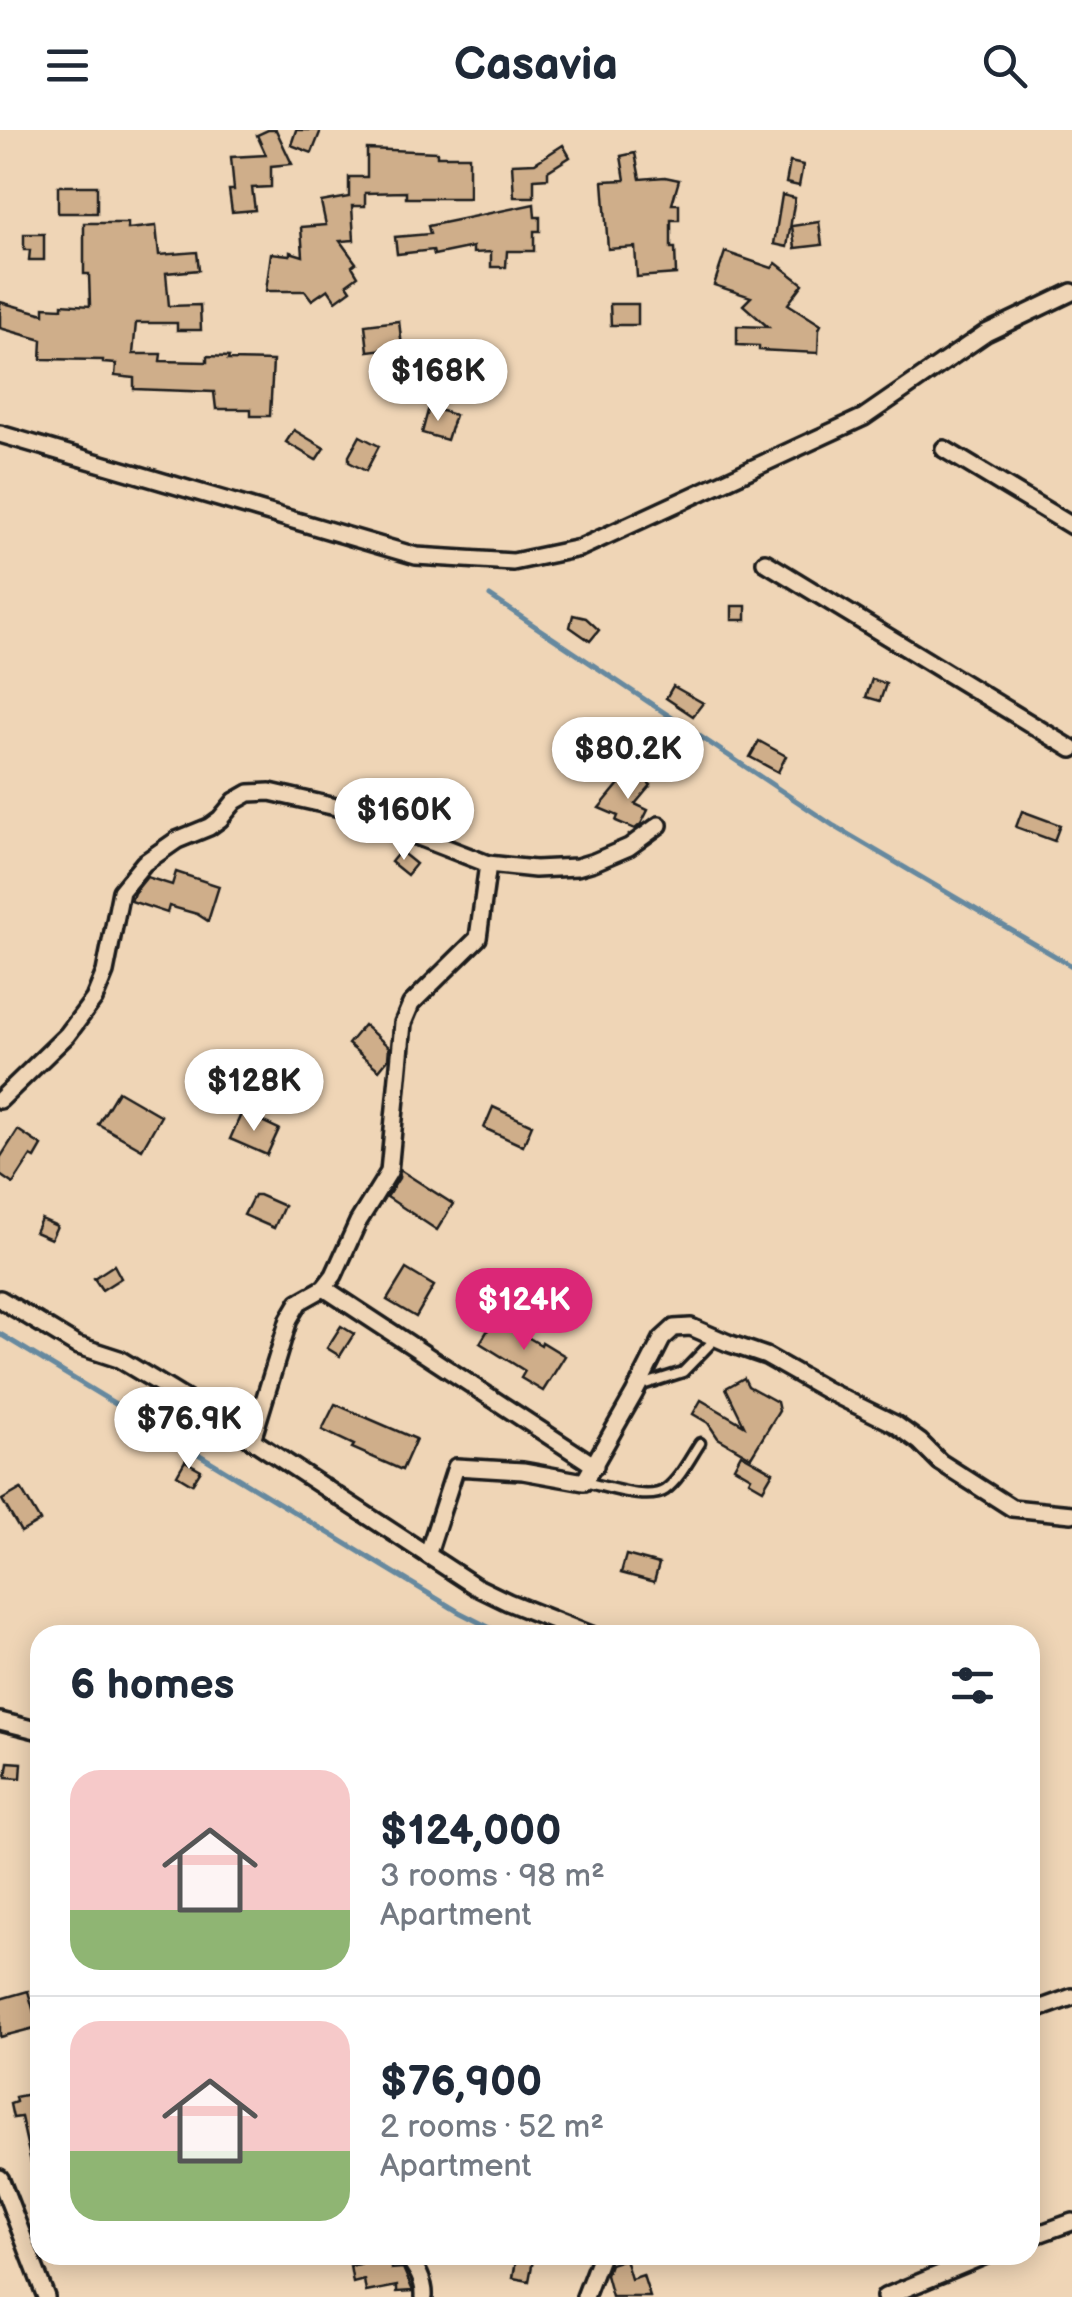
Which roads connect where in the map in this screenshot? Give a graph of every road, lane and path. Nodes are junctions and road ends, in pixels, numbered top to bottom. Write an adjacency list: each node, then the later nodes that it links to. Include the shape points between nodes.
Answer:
1 (1072, 292): 2 (street, via 986,332 864,417 580,548 513,562 416,556)
2 (0, 434)
3 (944, 449): 4 (street)
4 (1072, 526)
5 (765, 562): 6 (street)
6 (1072, 749)
7 (659, 825): 8 (street, via 629,846 577,867)
8 (488, 864): 9 (street, via 349,810 248,793 209,828 144,863 121,891 94,999); 10 (street, via 481,933 411,1004 403,1023 389,1172)
9 (0, 1100)
10 (324, 1288): 14 (street, via 299,1302 289,1319); 16 (street)
11 (0, 1299): 14 (street, via 76,1345 121,1360)
12 (716, 1338): 13 (lane, via 682,1372); 13 (street, via 674,1328); 18 (street, via 766,1356 895,1424 1012,1508)
13 (639, 1386): 16 (street)
14 (252, 1440): 19 (street)
15 (700, 1443): 17 (lane, via 662,1492)
16 (594, 1466): 17 (street)
17 (584, 1482): 19 (street, via 456,1467)
18 (1072, 1514)
19 (428, 1553): 20 (street, via 475,1586)
20 (566, 1625)
21 (0, 1721): 22 (street)
22 (30, 1728)
23 (1072, 1996): 24 (street)
24 (1040, 2008)
25 (0, 2178): 28 (street)
26 (1072, 2222): 27 (street)
27 (1040, 2233)
28 (30, 2256)
29 (34, 2265): 33 (street)
30 (415, 2265): 34 (street)
31 (596, 2265): 35 (street)
32 (962, 2265): 36 (street)
33 (46, 2297)
34 (424, 2297)
35 (585, 2297)
36 (884, 2297)

